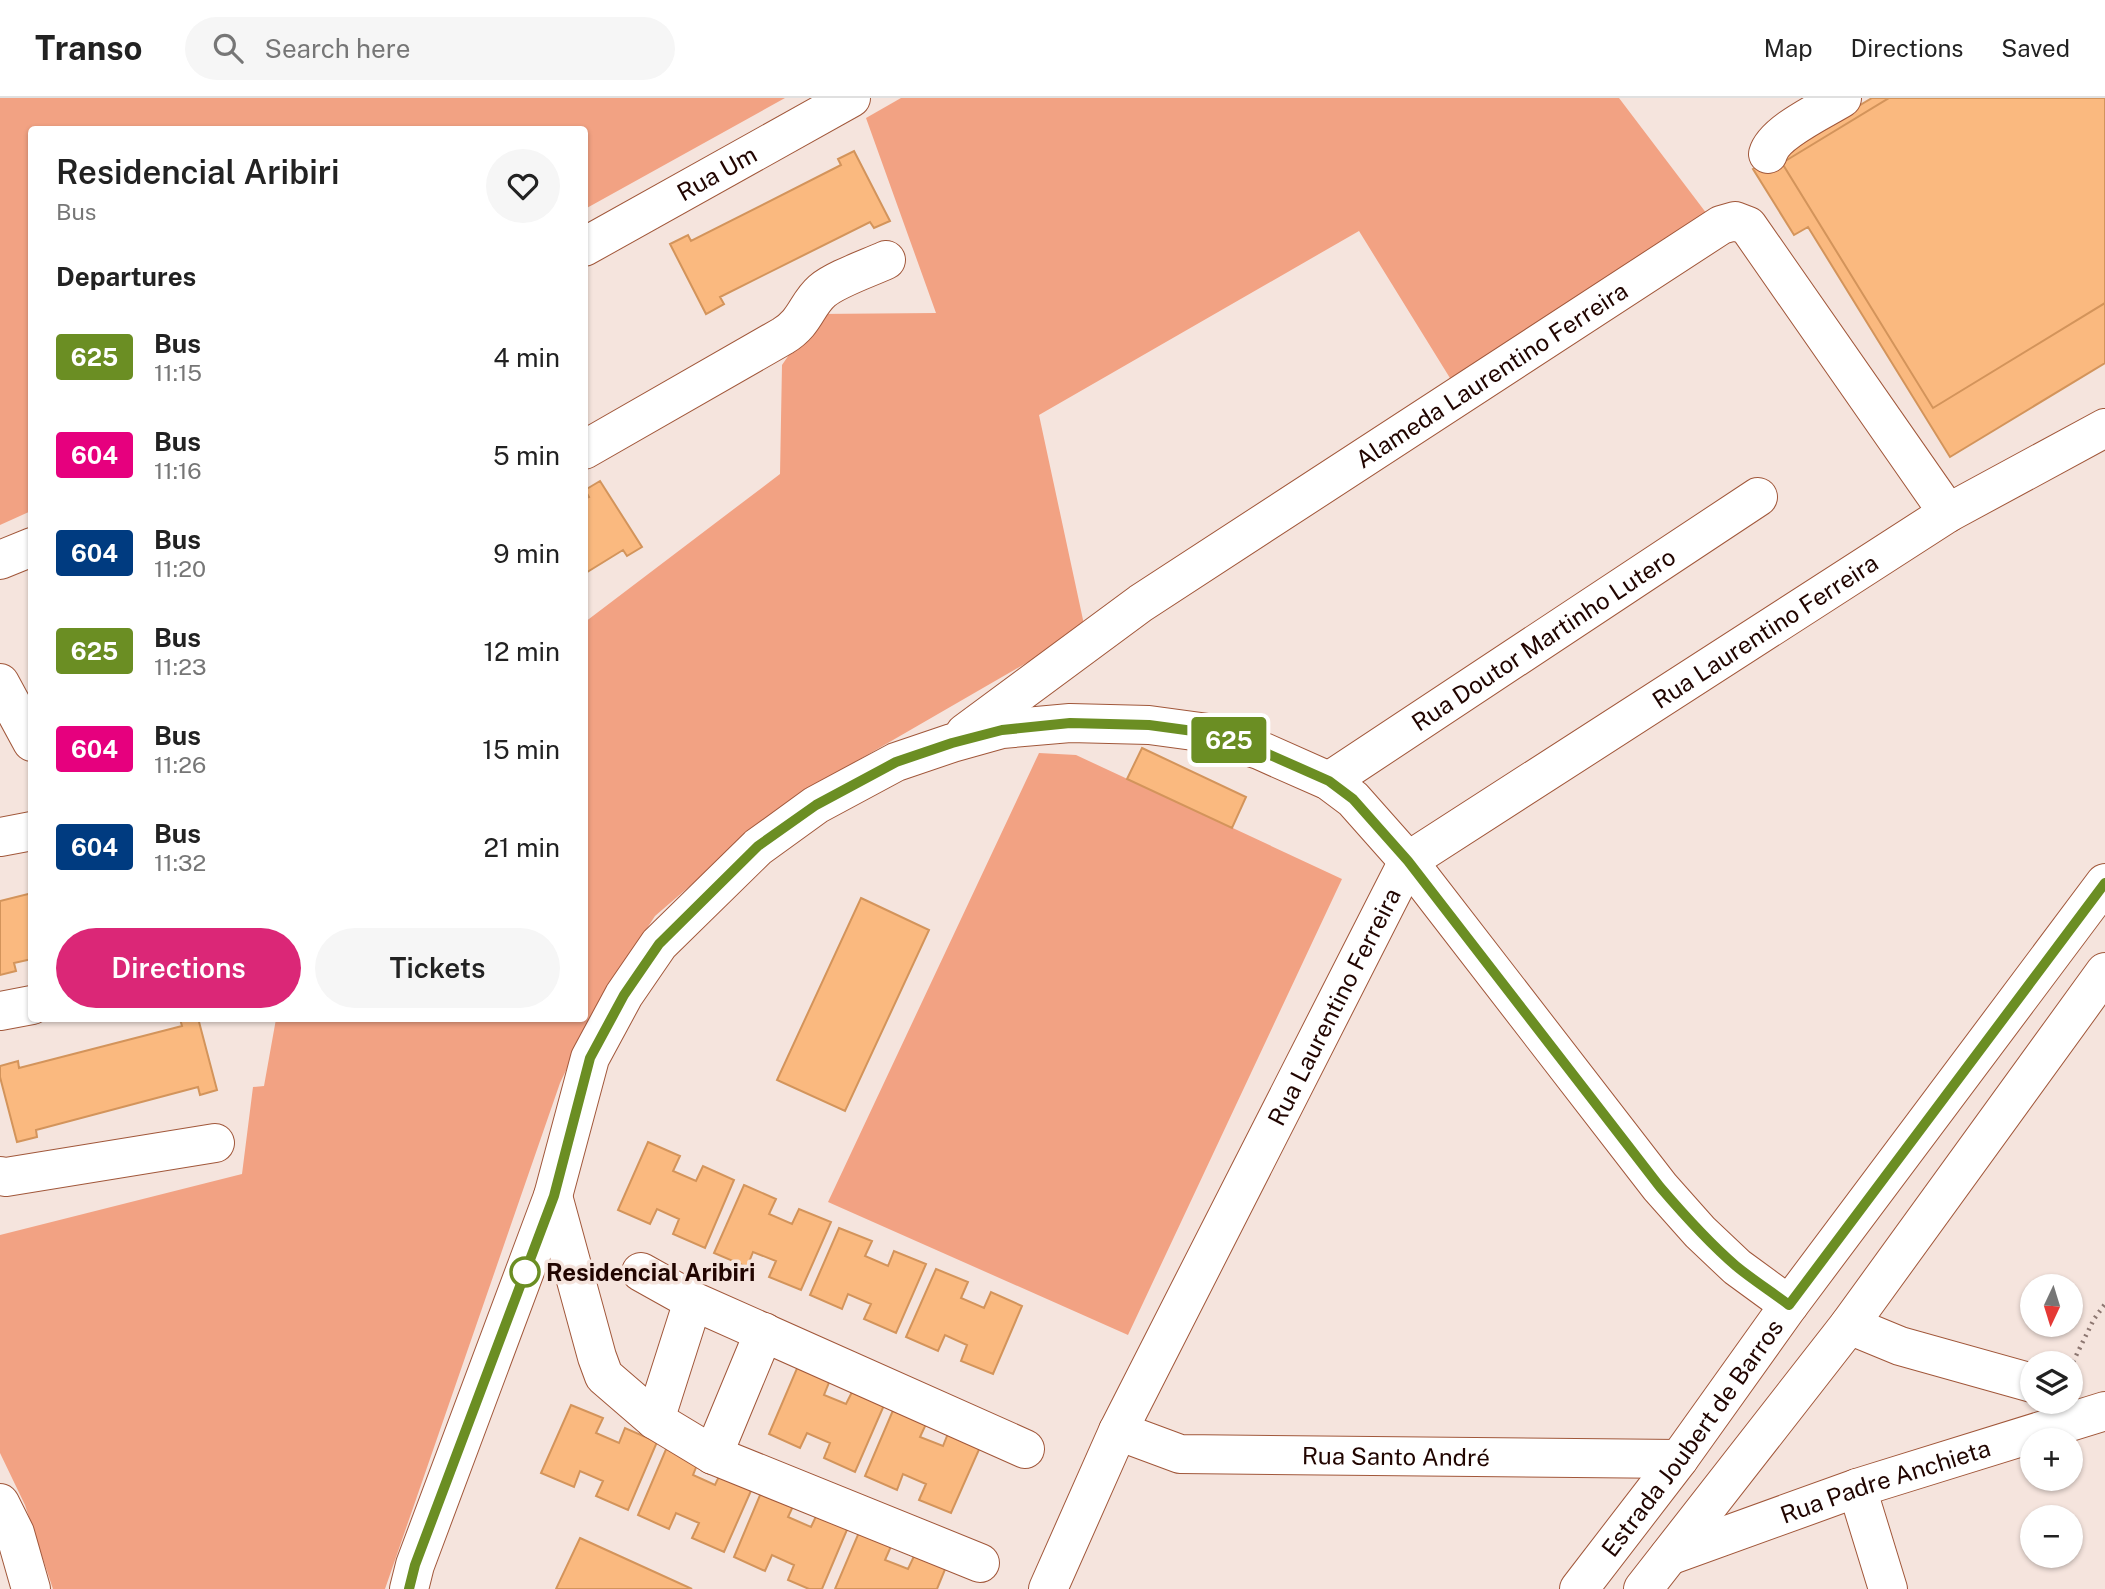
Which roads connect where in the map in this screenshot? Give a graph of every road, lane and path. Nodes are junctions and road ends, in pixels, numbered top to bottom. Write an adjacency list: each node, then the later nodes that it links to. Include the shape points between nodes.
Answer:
1 (850, 98): 4 (street, Rua Um)
2 (1842, 98): 3 (street, via 1783,135)
3 (1768, 154)
4 (588, 245)
5 (886, 260): 7 (street, via 823,290 793,330)
6 (2105, 428): 9 (street, Rua Laurentino Ferreira)
7 (588, 448)
8 (1758, 497): 15 (street, Rua Doutor Martinho Lutero)
9 (1948, 513): 14 (street, Alameda Laurentino Ferreira, via 1748,226 1735,221 1721,225 1152,596); 18 (street, Rua Laurentino Ferreira)
10 (28, 549): 11 (street)
11 (0, 560)
12 (0, 683): 13 (street)
13 (28, 735)
14 (952, 743): 15 (street, via 1002,730 1056,724 1149,725 1208,733); 25 (street, via 896,762 816,805 758,846 659,944 624,995 590,1058)
15 (1329, 781): 18 (street, via 1353,799)
16 (28, 832): 17 (street)
17 (0, 837)
18 (1408, 861): 29 (street, via 1660,1187 1718,1250); 38 (street, Rua Laurentino Ferreira)
19 (2105, 883): 29 (street, Estrada Joubert de Barros)
20 (2105, 972): 30 (street, Estrada Joubert de Barros)
21 (28, 1006): 22 (street)
22 (0, 1011)
23 (215, 1143): 24 (street)
24 (0, 1177)
25 (554, 1196): 37 (street, via 604,1376); 47 (street)
26 (641, 1272): 27 (street)
27 (693, 1301): 31 (street); 37 (street)
28 (2105, 1304): 32 (path)
29 (1789, 1305): 41 (street, Estrada Joubert de Barros)
30 (1849, 1325): 33 (street, via 1900,1346); 44 (street, Estrada Joubert de Barros)
31 (764, 1332): 39 (street); 40 (street)
32 (2078, 1351)
33 (2020, 1380)
34 (2083, 1398): 35 (street)
35 (2105, 1404)
36 (2105, 1411): 42 (street, Rua Padre Anchieta)
37 (655, 1420): 40 (street)
38 (1118, 1430): 41 (street, Rua Santo André, via 1180,1454); 48 (street, Rua Laurentino Ferreira)
39 (1024, 1449)
40 (713, 1455): 45 (street)
41 (1679, 1459): 49 (street, Estrada Joubert de Barros)
42 (1857, 1488): 44 (street, Rua Padre Anchieta); 51 (street)
43 (0, 1503): 46 (street, via 15,1533)
44 (1669, 1556): 50 (street, Estrada Joubert de Barros)
45 (981, 1563)
46 (31, 1589)
47 (409, 1589)
48 (1048, 1589)
49 (1578, 1589)
50 (1643, 1589)
51 (1888, 1589)

